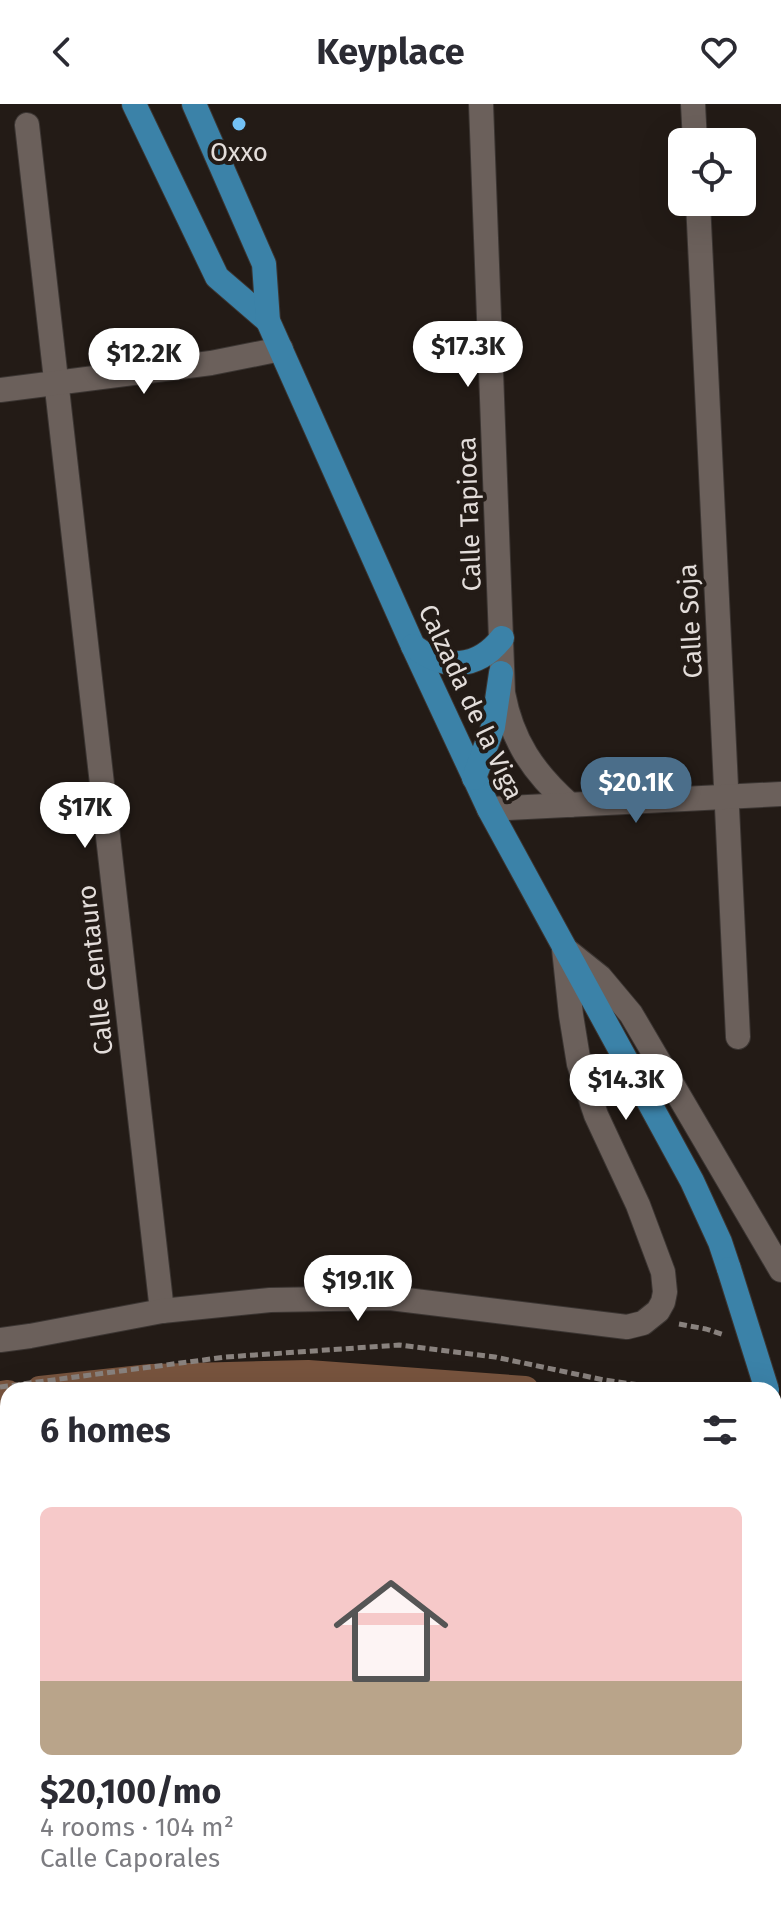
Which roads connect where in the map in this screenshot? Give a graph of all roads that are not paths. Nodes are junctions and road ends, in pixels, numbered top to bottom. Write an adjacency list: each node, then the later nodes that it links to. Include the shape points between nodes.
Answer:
1 (134, 104): 8 (main road, Calzada de la Viga, via 217,277)
2 (194, 104): 8 (main road, Calzada de la Viga, via 264,264)
3 (481, 104): 12 (street, Calle Tapioca)
4 (693, 104): 6 (street)
5 (27, 125): 10 (street, Calle Centauro)
6 (694, 128)
7 (699, 216): 17 (street, Calle Soja)
8 (268, 321): 9 (main road, Calzada de la Viga)
9 (281, 349): 10 (street); 13 (main road, Calzada de la Viga)
10 (57, 384): 11 (street); 23 (street, Calle Centauro)
11 (0, 390)
12 (502, 638): 13 (main road, via 476,660 451,664); 14 (street, Calle Tapioca)
13 (413, 646): 15 (main road, Calzada de la Viga)
14 (501, 673): 15 (main road, via 493,727); 18 (street, Calle Tapioca, via 507,713 522,750)
15 (474, 778): 19 (main road, Calzada de la Viga)
16 (781, 794): 17 (street)
17 (727, 797): 18 (street); 21 (street, Calle Soja)
18 (570, 805): 19 (street)
19 (489, 809): 20 (main road, Calzada de la Viga)
20 (564, 949): 22 (street, via 600,977 631,1014); 23 (street, via 579,1064 659,1259 665,1292 651,1318 627,1327 390,1298 270,1300); 25 (main road, Calzada de la Viga, bridge, via 692,1181 720,1242)
21 (738, 1037)
22 (781, 1270)
23 (162, 1311): 24 (street)
24 (0, 1340)
25 (764, 1382)

